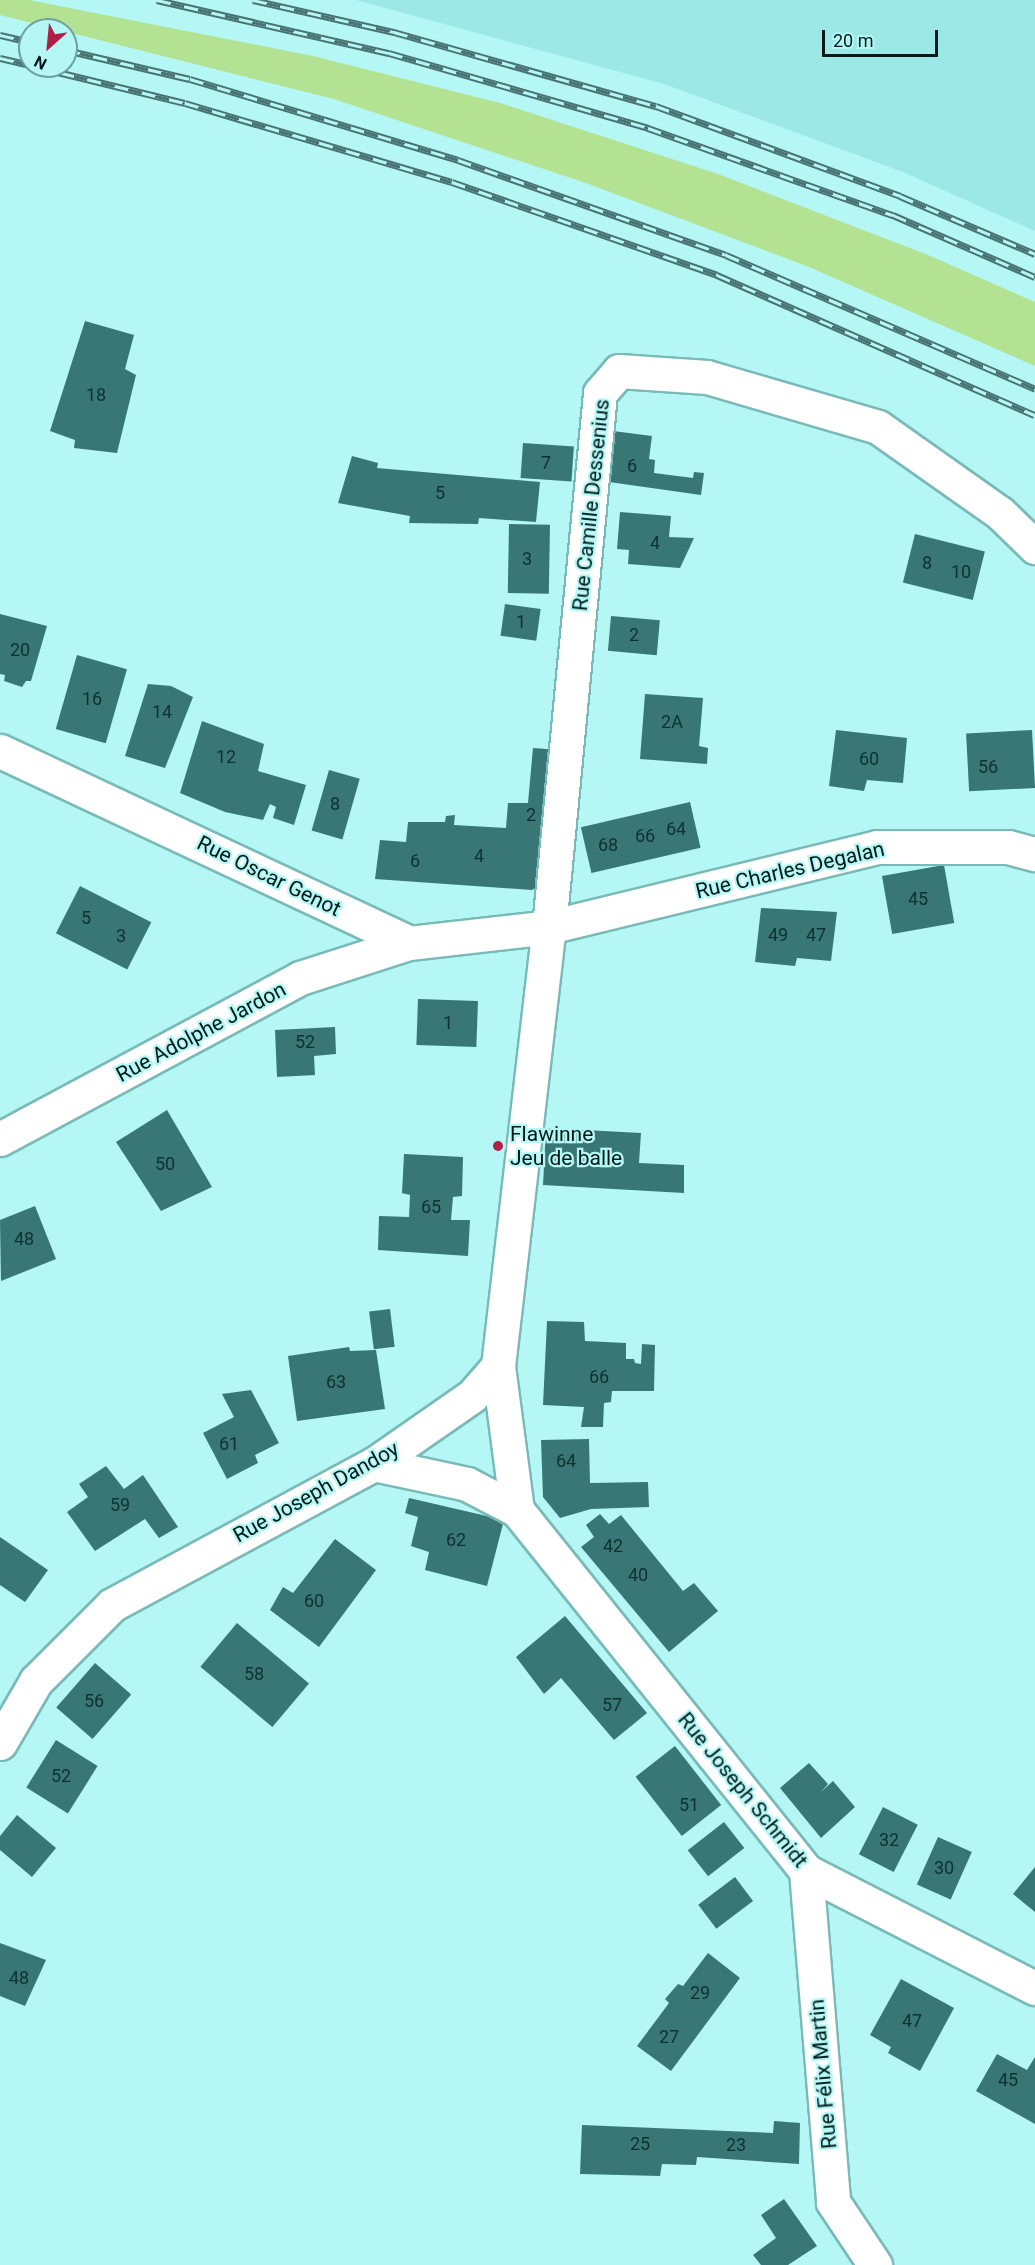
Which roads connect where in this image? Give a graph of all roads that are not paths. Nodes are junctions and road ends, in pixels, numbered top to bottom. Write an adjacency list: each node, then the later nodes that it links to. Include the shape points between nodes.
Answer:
1 (1035, 547): 4 (street, Rue Camille Dessenius, via 1000,513 878,427 706,377 619,371 600,393)
2 (0, 751): 5 (street, Rue Oscar Genot)
3 (1035, 854): 4 (street, Rue Charles Degalan, via 1008,848 877,847)
4 (549, 927): 5 (street); 7 (street)
5 (409, 943): 6 (street, Rue Adolphe Jardon, via 300,978)
6 (0, 1139)
7 (498, 1366): 8 (street, Rue Joseph Dandoy, via 472,1396); 9 (street)
8 (374, 1464): 9 (street, via 467,1484); 10 (street, Rue Joseph Dandoy, via 112,1605 36,1681)
9 (518, 1510): 11 (street, Rue Joseph Schmidt)
10 (0, 1743)
11 (806, 1871): 12 (street, Rue Joseph Schmidt); 13 (street, Rue Félix Martin, via 833,2202)
12 (1035, 1988)
13 (875, 2265)

